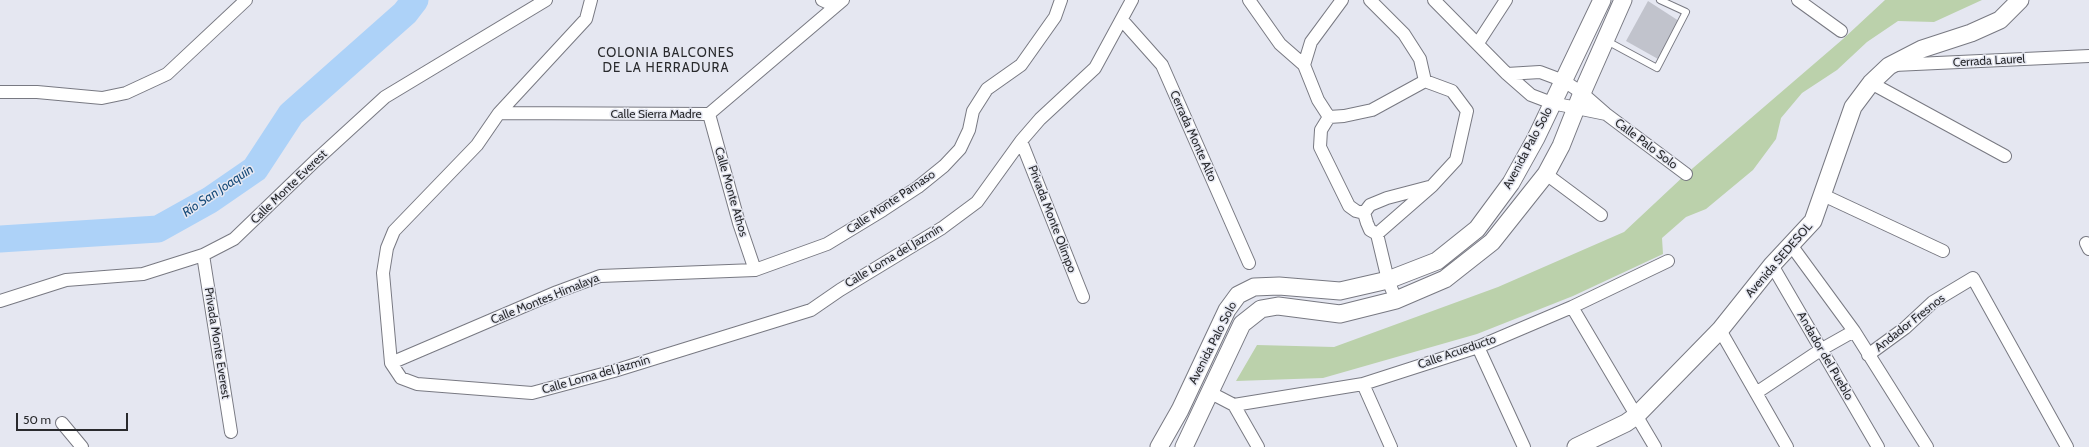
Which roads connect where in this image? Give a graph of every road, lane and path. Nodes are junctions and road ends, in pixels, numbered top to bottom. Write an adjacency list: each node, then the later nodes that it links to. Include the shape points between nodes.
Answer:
1 (246, 0): 29 (street, via 167,74 126,93 102,98 37,92)
2 (546, 0): 47 (street, Calle Monte Everest, via 385,97 315,160 234,239)
3 (591, 0): 32 (street, via 586,19)
4 (822, 0): 17 (street)
5 (1061, 0): 51 (street, Calle Monte Parnaso, via 1056,17 1021,64 988,89 973,111 969,130 960,149 944,166 882,210 827,244)
6 (1132, 0): 18 (street, Calle Loma del Jazmín)
7 (1249, 0): 23 (street, via 1280,44)
8 (1342, 0): 23 (street, via 1311,42)
9 (1370, 0): 26 (street, via 1404,34 1420,59)
10 (1434, 0): 21 (street)
11 (1506, 0): 21 (street)
12 (1602, 0): 27 (main road, Avenida Palo Solo)
13 (1623, 0): 20 (main road, Avenida Palo Solo)
14 (1660, 0): 20 (lane, via 1686,12 1657,68)
15 (1798, 0): 19 (street)
16 (2020, 0): 24 (main road, Avenida SEDESOL, via 2000,20 1971,33 1922,49)
17 (839, 3): 33 (street, Calle Sierra Madre)
18 (1122, 20): 36 (street, Calle Loma del Jazmín, via 1095,68 1040,119); 49 (street, Cerrada Monte Alto, via 1162,65)
19 (1841, 31)
20 (1605, 40): 30 (main road, Avenida Palo Solo)
21 (1478, 43): 25 (street)
22 (2089, 56): 24 (street, Cerrada Laurel)
23 (1304, 65): 35 (street, via 1318,100)
24 (1889, 66): 28 (main road, Avenida SEDESOL)
25 (1507, 74): 27 (street, Calle Palo Solo, via 1540,72); 31 (street, via 1531,95)
26 (1425, 81): 35 (street, via 1372,110); 40 (street, via 1452,91 1467,111 1456,160)
27 (1564, 81): 30 (street, Calle Palo Solo); 31 (main road, Avenida Palo Solo)
28 (1870, 83): 37 (street); 41 (main road, Avenida SEDESOL, via 1853,107)
29 (0, 92)
30 (1580, 101): 31 (street); 34 (street, Calle Palo Solo); 34 (street, Calle Palo Solo); 38 (main road, Avenida Palo Solo)
31 (1552, 103): 52 (main road, Avenida Palo Solo, via 1511,183 1477,229 1437,261)
32 (499, 113): 33 (street, Calle Sierra Madre); 62 (street, via 477,144 394,231 387,248 383,273)
33 (709, 114): 51 (street, Calle Monte Athos, via 739,223)
34 (1606, 114): 39 (street, Calle Palo Solo)
35 (1329, 117): 42 (street, via 1321,130 1320,147 1349,206)
36 (1021, 141): 53 (street, Privada Monte Olimpo); 62 (street, Calle Loma del Jazmín, via 976,202 942,228 811,310 614,371 532,393 417,384 401,378)
37 (2004, 156)
38 (1546, 174): 43 (street); 54 (main road, Avenida Palo Solo, via 1492,242 1445,279)
39 (1686, 174)
40 (1432, 186): 42 (street, via 1387,198 1370,205); 44 (street)
41 (1823, 195): 45 (main road, Avenida SEDESOL, via 1813,221); 46 (street)
42 (1364, 213): 44 (street, via 1370,230)
43 (1601, 215)
44 (1377, 234): 52 (street)
45 (1791, 245): 50 (main road, Avenida SEDESOL); 58 (street)
46 (1944, 251)
47 (203, 255): 55 (street, Calle Monte Everest, via 143,274 66,280); 69 (street, Privada Monte Everest)
48 (1668, 261): 56 (street, Calle Acueducto)
49 (1249, 263)
50 (1772, 265): 57 (main road, Avenida SEDESOL); 60 (street, Andador del Pueblo)
51 (755, 270): 62 (street, Calle Montes Himalaya, via 600,276 549,295)
52 (1388, 280): 54 (street); 71 (main road, Avenida Palo Solo, via 1340,291 1279,286 1254,287 1238,295 1227,310 1180,410)
53 (1083, 298)
54 (1396, 300): 64 (main road, Avenida Palo Solo, via 1340,314 1278,306 1261,309 1242,324)
55 (0, 301)
56 (1572, 307): 59 (street, Calle Acueducto); 67 (street)
57 (1720, 330): 65 (street); 67 (main road, Avenida SEDESOL)
58 (1854, 331): 60 (street); 61 (street)
59 (1478, 347): 63 (street, Calle Acueducto); 75 (street)
60 (1822, 349): 65 (street); 79 (street, Andador del Pueblo)
61 (1868, 355): 80 (street); 81 (street, Andador Fresnos, via 1905,328 1933,302 1973,278)
62 (391, 363)
63 (1362, 384): 66 (street, Calle Acueducto); 74 (street)
64 (1209, 392): 66 (street); 72 (main road, Avenida Palo Solo)
65 (1756, 393): 78 (street)
66 (1234, 405): 73 (street)
67 (1636, 416): 76 (main road, Avenida SEDESOL); 77 (street)
68 (62, 424): 70 (street)
69 (231, 432)
70 (82, 447)
71 (1159, 447)
72 (1184, 447)
73 (1258, 447)
74 (1391, 447)
75 (1524, 447)
76 (1576, 447)
77 (1655, 447)
78 (1787, 447)
79 (1878, 447)
80 (1927, 447)
81 (2067, 447)

